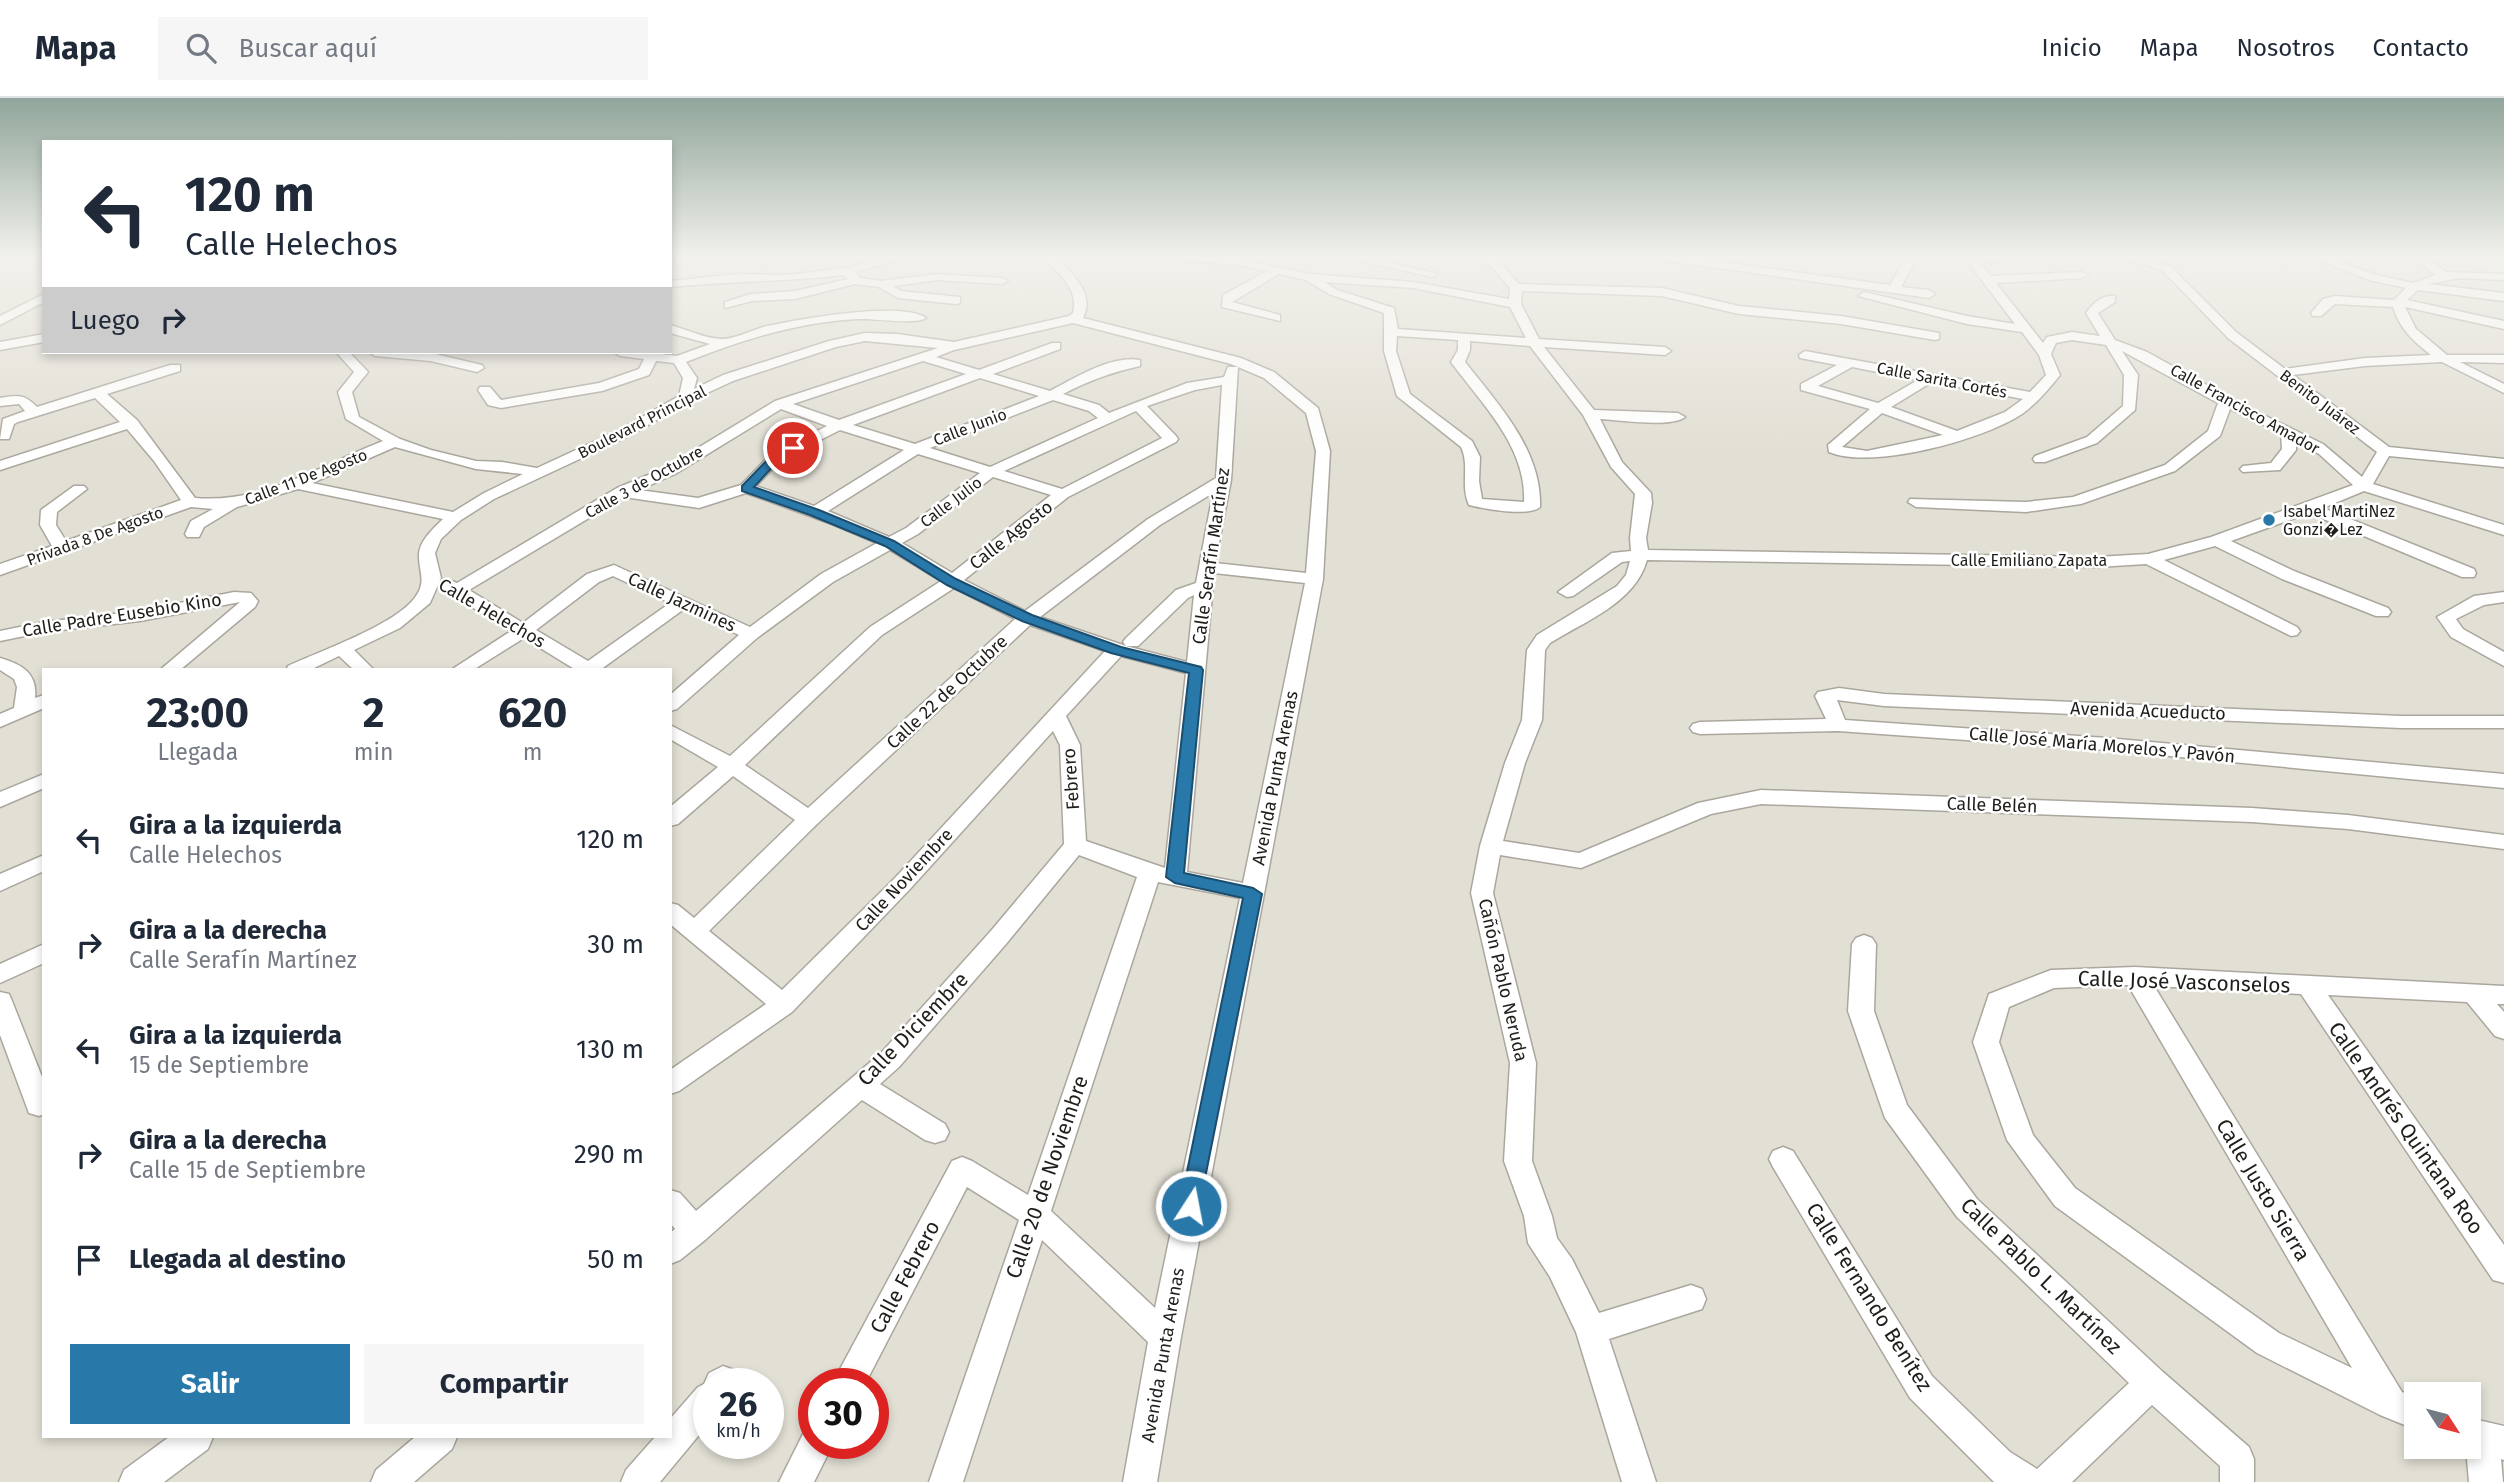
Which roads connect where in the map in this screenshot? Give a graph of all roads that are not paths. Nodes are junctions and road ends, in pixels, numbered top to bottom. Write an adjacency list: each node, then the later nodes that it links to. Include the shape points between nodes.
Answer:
1 (820, 321): 20 (street)
2 (1076, 321): 16 (street)
3 (1391, 321): 15 (street)
4 (1523, 321): 22 (street)
5 (1845, 321): 17 (street)
6 (1971, 321): 14 (street)
7 (2020, 321): 14 (street)
8 (2097, 321): 23 (street)
9 (2218, 321): 43 (street, Benito Juárez)
10 (2403, 321): 33 (street)
11 (2483, 321): 12 (street)
12 (2504, 325)
13 (672, 329): 20 (street)
14 (2027, 329): 30 (street)
15 (1392, 332): 18 (street); 18 (street, via 1390,351 1404,396 1473,452 1475,502 1532,507 1530,471 1500,416 1458,362)
16 (1069, 334): 21 (street); 25 (street, Boulevard Principal); 42 (street, Avenida Punta Arenas, via 1104,328); 44 (street)
17 (1935, 335)
18 (1464, 337): 22 (street)
19 (42, 338): 24 (street)
20 (724, 338): 36 (street)
21 (1041, 340)
22 (1535, 344): 26 (street); 59 (street)
23 (2113, 344): 30 (street, Calle Francisco Amador, via 2063,336 2051,340); 54 (street, Calle Francisco Amador, via 2159,361); 70 (street, via 2131,375 2130,407 2092,440)
24 (0, 346)
25 (954, 346): 32 (street, Calle 3 de Octubre); 52 (street, Boulevard Principal, via 865,337 728,378)
26 (1665, 351)
27 (344, 354): 67 (street, via 362,372 345,392 354,419)
28 (397, 354): 40 (street)
29 (630, 354): 34 (street)
30 (2045, 354): 51 (street, via 2053,375)
31 (1805, 355): 37 (street, Calle Sarita Cortés)
32 (923, 357): 44 (street); 55 (street, Calle 3 de Octubre)
33 (2439, 357): 35 (street); 41 (street); 47 (street)
34 (651, 358): 36 (street); 48 (street, via 644,372 602,387 501,404 493,402)
35 (2504, 359)
36 (678, 360): 52 (street, via 690,378)
37 (1852, 362): 45 (street, Calle Sarita Cortés); 57 (street, via 1805,387)
38 (1135, 363): 50 (street, Calle Junio, via 1086,377)
39 (176, 368): 49 (street)
40 (477, 368)
41 (2309, 368): 43 (street); 46 (street, via 2303,374)
42 (1232, 371): 56 (street, Calle Julio); 76 (street, Calle Serafín Martínez); 100 (street, Avenida Punta Arenas, via 1269,375 1312,411 1323,450)
43 (2282, 373): 46 (street, Benito Juárez)
44 (982, 374): 50 (street); 63 (street)
45 (1932, 377): 51 (street, Calle Sarita Cortés); 57 (street)
46 (2305, 389): 69 (street, Benito Juárez)
47 (2504, 389)
48 (485, 390)
49 (98, 393): 58 (street); 62 (street)
50 (1048, 397): 61 (street, via 1094,408); 68 (street, Calle Junio)
51 (2033, 397): 66 (street, via 2010,415)
52 (685, 398): 75 (street, Boulevard Principal, via 624,433)
53 (0, 402): 58 (street, via 22,399)
54 (2225, 402): 64 (street, Calle Francisco Amador); 84 (street, via 2215,433 2170,468 2075,501 2026,507)
55 (780, 404): 63 (street); 81 (street, Calle 3 de Octubre, via 670,471)
56 (1138, 405): 61 (street, Calle Julio); 82 (street, Calle Agosto, via 1171,439)
57 (1880, 408): 66 (street); 66 (street, via 1834,449 1860,455)
58 (34, 412): 65 (street, via 8,422)
59 (1590, 414): 60 (street); 94 (street, via 1616,464 1643,493)
60 (1678, 417)
61 (1107, 418): 74 (street, Calle Julio)
62 (132, 423): 72 (street); 83 (street)
63 (839, 425): 68 (street); 79 (street, via 776,457)
64 (2288, 433): 73 (street, via 2289,450 2275,467); 78 (street, Calle Francisco Amador, via 2318,447)
65 (4, 436)
66 (1958, 436)
67 (395, 442): 75 (street, via 476,465); 77 (street, Calle 11 De Agosto)
68 (917, 448): 74 (street); 87 (street, Calle Junio)
69 (2385, 451): 71 (street); 78 (street)
70 (2040, 459)
71 (2504, 463)
72 (0, 466)
73 (2248, 469)
74 (992, 471): 82 (street); 92 (street, Calle Julio)
75 (539, 472): 88 (street, Boulevard Principal)
76 (1223, 480): 98 (street, Calle Serafín Martínez); 107 (street, Calle 22 de Octubre, via 1154,522)
77 (297, 484): 85 (street, Calle 11 De Agosto); 88 (street)
78 (2364, 486): 86 (street, Calle Emiliano Zapata); 89 (street)
79 (746, 488): 81 (street, via 699,503); 87 (street)
80 (79, 489): 93 (street, via 49,510 48,524)
81 (622, 491): 102 (street, Calle 3 de Octubre)
82 (1063, 494): 101 (street, Calle Agosto)
83 (190, 502): 85 (street, Calle 11 De Agosto); 93 (street, Privada 8 De Agosto)
84 (1916, 502)
85 (235, 504): 90 (street, via 197,524)
86 (2308, 508): 91 (street, Calle Emiliano Zapata); 97 (street)
87 (815, 512): 92 (street)
88 (455, 517): 99 (street, Boulevard Principal, via 435,537 428,552)
89 (2504, 530)
90 (193, 534)
91 (2217, 540): 95 (street, Calle Emiliano Zapata); 106 (street, via 2288,575)
92 (889, 544): 101 (street); 110 (street, Calle Julio, via 827,578)
93 (61, 547): 96 (street, Privada 8 De Agosto)
94 (1640, 555): 95 (street, Calle Emiliano Zapata); 103 (street, Calle Emiliano Zapata, via 1618,557); 140 (street, Cañón Pablo Neruda, via 1634,576 1623,590 1543,639 1536,650 1532,720)
95 (2150, 559): 109 (street)
96 (0, 570)
97 (2468, 573)
98 (1205, 576): 100 (street); 112 (street, Calle Noviembre); 122 (street, Calle Serafín Martínez)
99 (432, 578): 102 (street, Calle Helechos); 113 (street, via 424,599 394,624)
100 (1314, 579): 144 (street, Avenida Punta Arenas)
101 (951, 582): 107 (street); 132 (street, Calle Agosto, via 876,631)
102 (458, 589): 108 (street, Calle Helechos)
103 (1567, 592)
104 (2504, 597): 114 (street, via 2480,600 2446,617 2457,633)
105 (683, 601): 108 (street, Calle Jazmines, via 614,570 593,578); 110 (street, Calle Jazmines); 121 (street)
106 (2382, 612)
107 (1027, 618): 112 (street); 137 (street, Calle 22 de Octubre)
108 (525, 630): 119 (street); 120 (street, Calle Helechos)
109 (2291, 631)
110 (751, 634): 124 (street, Calle Julio)
111 (0, 636): 116 (street, Calle Padre Eusebio Kino, via 245,597 249,601)
112 (1124, 646): 122 (street); 126 (street, Calle Noviembre)
113 (343, 649): 117 (street); 118 (street)
114 (2504, 660)
115 (0, 664): 125 (street, via 24,677 29,693)
116 (171, 668)
117 (300, 668)
118 (363, 668)
119 (463, 668)
120 (585, 668)
121 (591, 668)
122 (1196, 670): 142 (street, Calle Serafín Martínez)
123 (42, 702): 125 (street)
124 (672, 703)
125 (22, 712): 127 (street)
126 (1056, 716): 139 (street, Febrero, via 1070,745); 155 (street, Calle Noviembre)
127 (0, 720)
128 (2504, 722): 129 (street, Avenida Acueducto, via 2387,722 1825,696)
129 (1838, 726): 130 (street, Calle José María Morelos Y Pavón); 134 (street, Calle José María Morelos Y Pavón, via 2107,744)
130 (1700, 728)
131 (672, 733): 132 (street)
132 (732, 766): 136 (street, Calle Agosto); 137 (street)
133 (42, 781): 135 (street)
134 (2504, 781)
135 (0, 800)
136 (672, 817)
137 (808, 819): 146 (street, Calle 22 de Octubre)
138 (2504, 842): 140 (street, Calle Belén, via 2252,815 1761,797 1706,808 1581,861)
139 (1075, 845): 142 (street); 159 (street, Calle Diciembre, via 908,1040)
140 (1491, 846): 169 (street, Cañón Pablo Neruda, via 1482,893 1523,1063 1518,1161 1543,1243 1561,1268)
141 (42, 863): 143 (street)
142 (1163, 875): 144 (street); 164 (street, Calle 20 de Noviembre)
143 (0, 883)
144 (1253, 894): 170 (street, Avenida Punta Arenas)
145 (672, 913): 146 (street)
146 (694, 932): 155 (street)
147 (1864, 944): 172 (street, Calle Pablo L. Martínez, via 1861,1012 1895,1110 1966,1208)
148 (42, 954): 149 (street)
149 (0, 974)
150 (2135, 976): 151 (street, Calle José Vasconselos); 173 (street, Calle Justo Sierra); 173 (street, Calle José Vasconselos, via 2052,979 1998,1001 1986,1042 2021,1140 2064,1197 2268,1343)
151 (2308, 985): 152 (street, Calle José Vasconselos); 167 (street, Calle Andrés Quintana Roo)
152 (2473, 993): 153 (street, Calle José Vasconselos); 156 (street)
153 (2504, 995)
154 (0, 1001): 157 (street)
155 (783, 1005): 158 (street, Calle Noviembre)
156 (2504, 1029)
157 (37, 1074): 160 (street)
158 (672, 1083)
159 (861, 1086): 161 (street); 165 (street, Calle Diciembre)
160 (39, 1105)
161 (935, 1132)
162 (1783, 1159): 187 (street, Calle Fernando Benítez, via 1921,1387 1998,1464)
163 (672, 1204): 165 (street)
164 (1034, 1214): 170 (street); 171 (street, Calle Febrero, via 962,1169); 184 (street, Calle 20 de Noviembre)
165 (695, 1231): 166 (street, Calle Diciembre)
166 (672, 1249)
167 (2504, 1270)
168 (1691, 1299): 169 (street)
169 (1591, 1330): 186 (street, Cañón Pablo Neruda)
170 (1165, 1337): 185 (street, Avenida Punta Arenas)
171 (856, 1368)
172 (2152, 1383): 179 (street, Calle Pablo L. Martínez); 188 (street)
173 (2404, 1409)
174 (693, 1417): 182 (street)
175 (195, 1438): 180 (street)
176 (439, 1438): 181 (street)
177 (2485, 1438): 189 (street)
178 (808, 1459): 183 (street)
179 (2237, 1470)
180 (136, 1482)
181 (388, 1482)
182 (638, 1482)
183 (796, 1482)
184 (946, 1482)
185 (1140, 1482)
186 (1639, 1482)
187 (2027, 1482)
188 (2048, 1482)
189 (2486, 1482)

